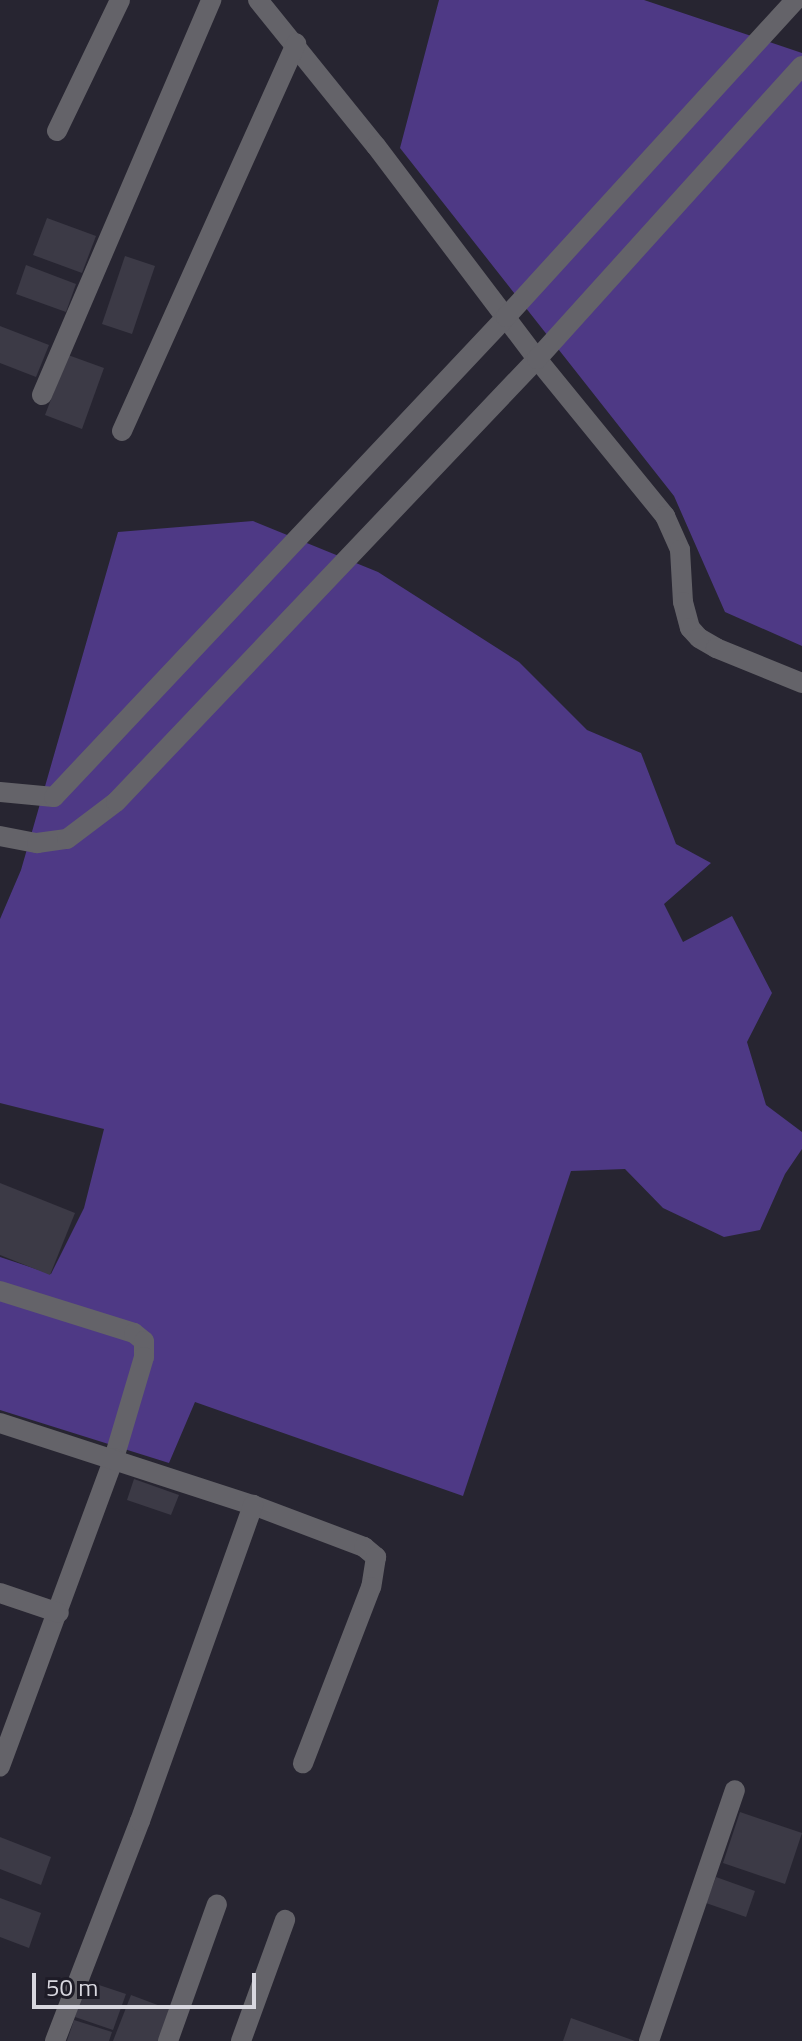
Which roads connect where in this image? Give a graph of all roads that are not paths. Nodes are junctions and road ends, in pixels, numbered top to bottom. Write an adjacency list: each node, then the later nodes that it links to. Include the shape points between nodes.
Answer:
1 (120, 0): 7 (street)
2 (211, 0): 10 (street)
3 (258, 0): 5 (street)
4 (795, 0): 8 (street)
5 (296, 43): 8 (street); 11 (street)
6 (802, 66): 9 (street)
7 (57, 131)
8 (506, 317): 9 (street); 13 (street, via 54,797)
9 (537, 359): 12 (street, via 665,516 680,550 687,615 699,638); 14 (street, via 116,802 67,839 37,843)
10 (42, 395)
11 (122, 431)
12 (802, 683)
13 (0, 792)
14 (0, 836)
15 (0, 1291): 17 (street, via 125,1329 144,1341 141,1375)
16 (0, 1423): 17 (street)
17 (114, 1458): 18 (street); 20 (street)
18 (253, 1505): 21 (street, via 364,1547 376,1557 371,1587); 26 (street)
19 (0, 1593): 20 (street)
20 (59, 1613): 22 (street)
21 (303, 1763)
22 (0, 1767)
23 (735, 1790): 29 (street)
24 (217, 1904): 27 (street)
25 (285, 1920): 28 (street)
26 (55, 2041)
27 (168, 2041)
28 (241, 2041)
29 (649, 2041)

